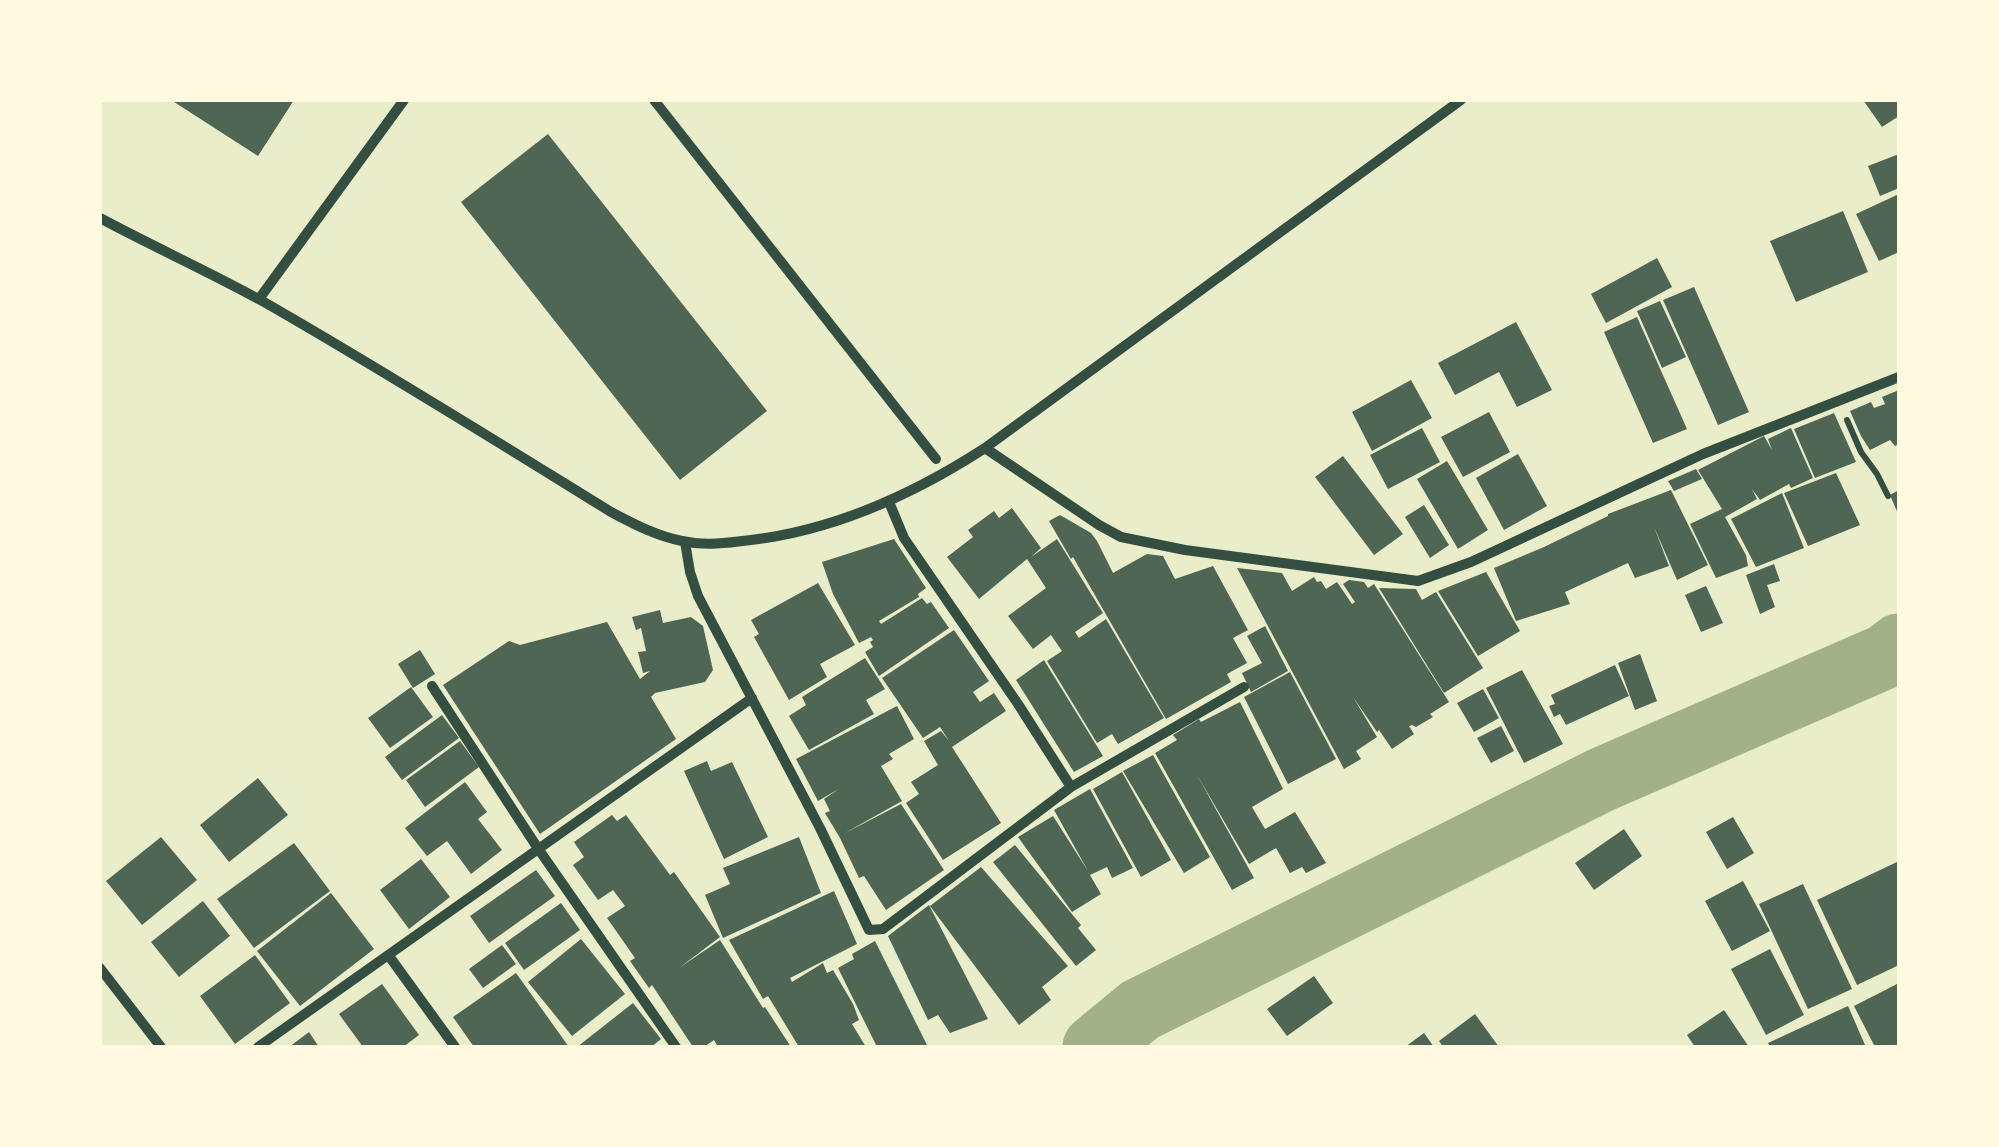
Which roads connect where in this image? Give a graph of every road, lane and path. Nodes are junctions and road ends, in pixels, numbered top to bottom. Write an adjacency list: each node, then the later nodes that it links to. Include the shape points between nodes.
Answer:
1 (404, 100): 5 (street)
2 (654, 100): 9 (street)
3 (1462, 100): 8 (street)
4 (100, 218): 5 (street)
5 (259, 299): 12 (street, via 611,512)
6 (1899, 377): 7 (street)
7 (1839, 401): 8 (street, via 1702,454 1418,581 1122,537); 10 (path)
8 (985, 448): 11 (street)
9 (936, 460)
10 (1888, 496)
11 (889, 502): 12 (street, via 789,534); 16 (street, via 904,538)
12 (685, 542): 15 (street, via 698,596)
13 (432, 686): 17 (street)
14 (1244, 687): 16 (street)
15 (752, 698): 16 (street, via 869,930 883,929); 17 (street)
16 (1071, 787)
17 (538, 848): 18 (street); 23 (street)
18 (389, 956): 21 (street); 22 (street)
19 (100, 968): 20 (street)
20 (161, 1047)
21 (258, 1047)
22 (456, 1047)
23 (676, 1047)

